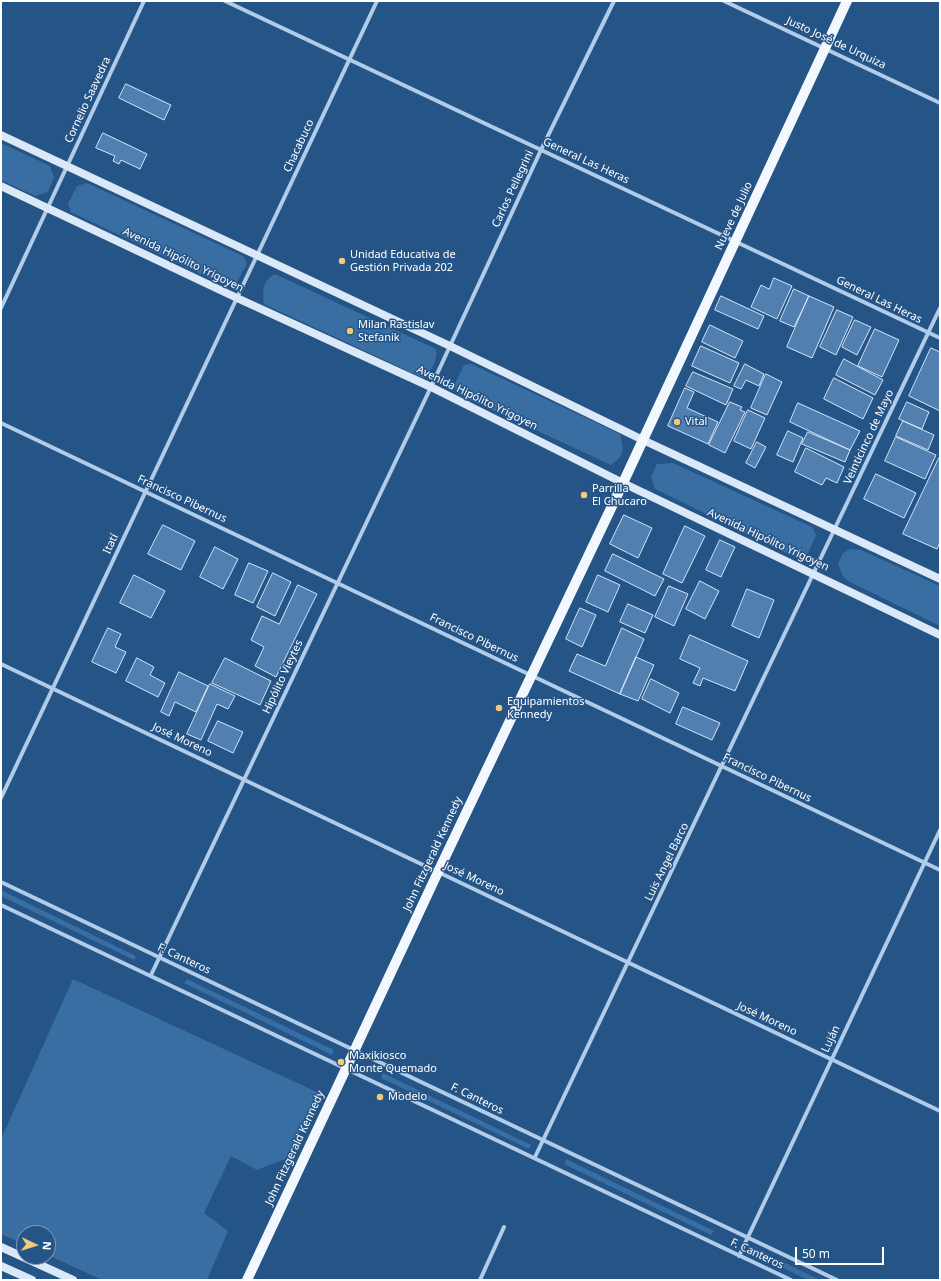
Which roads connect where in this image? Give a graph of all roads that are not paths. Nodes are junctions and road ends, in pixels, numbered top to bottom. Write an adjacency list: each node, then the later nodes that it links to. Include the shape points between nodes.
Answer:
1 (144, 1): 12 (street, Cornelio Saavedra)
2 (225, 1): 8 (street, General Las Heras)
3 (377, 1): 8 (street, Chacabuco)
4 (614, 1): 11 (street, Carlos Pellegrini)
5 (724, 1): 7 (street, Justo José de Urquiza)
6 (847, 1): 7 (main road, Nueve de Julio)
7 (824, 48): 9 (street, Justo José de Urquiza); 15 (main road, Nueve de Julio)
8 (350, 59): 11 (street, General Las Heras); 16 (street, Chacabuco)
9 (940, 103)
10 (1, 135): 12 (main road)
11 (541, 150): 15 (street, General Las Heras); 22 (street, Carlos Pellegrini)
12 (66, 167): 14 (street, Cornelio Saavedra); 16 (main road)
13 (1, 186): 14 (main road, Avenida Hipólito Yrigoyen)
14 (48, 207): 17 (main road, Avenida Hipólito Yrigoyen); 18 (street, Cornelio Saavedra)
15 (736, 241): 20 (street, General Las Heras); 25 (main road, Nueve de Julio)
16 (257, 255): 17 (street, Chacabuco); 22 (main road)
17 (237, 298): 23 (main road, Avenida Hipólito Yrigoyen); 27 (street, Itatí)
18 (1, 308)
19 (940, 308): 20 (street, Veinticinco de Mayo)
20 (928, 333): 21 (street, General Las Heras); 28 (street, Veinticinco de Mayo)
21 (940, 338)
22 (450, 346): 23 (street, Carlos Pellegrini); 25 (main road)
23 (431, 387): 26 (main road, Avenida Hipólito Yrigoyen); 31 (street, Hipólito Vieytes)
24 (1, 423): 27 (street, Francisco Pibernus)
25 (643, 440): 26 (main road, John Fitzgerald Kennedy); 28 (main road)
26 (623, 483): 29 (main road, Avenida Hipólito Yrigoyen); 34 (main road, John Fitzgerald Kennedy)
27 (146, 492): 31 (street, Francisco Pibernus); 35 (street, Itatí)
28 (835, 531): 29 (street, Veinticinco de Mayo); 30 (main road)
29 (814, 574): 32 (main road, Avenida Hipólito Yrigoyen); 36 (street, Luis Angel Barco)
30 (940, 579)
31 (338, 583): 34 (street, Francisco Pibernus); 37 (street, Hipólito Vieytes)
32 (940, 635)
33 (1, 664): 35 (street, José Moreno)
34 (530, 675): 36 (street, Francisco Pibernus); 42 (main road, John Fitzgerald Kennedy)
35 (53, 688): 37 (street, José Moreno); 38 (street, Itatí)
36 (722, 766): 40 (street, Francisco Pibernus); 46 (street, Luis Angel Barco)
37 (244, 780): 42 (street, José Moreno); 45 (street, Hipólito Vieytes)
38 (1, 798)
39 (940, 830): 40 (street, Luján)
40 (924, 863): 41 (street, Francisco Pibernus); 49 (street, Luján)
41 (940, 870)
42 (438, 872): 46 (street, José Moreno); 48 (main road, John Fitzgerald Kennedy)
43 (1, 882): 45 (street, F. Canteros)
44 (1, 904): 47 (street, F. Canteros)
45 (160, 957): 47 (street, Hipólito Vieytes); 48 (street, F. Canteros)
46 (628, 963): 49 (street, José Moreno); 52 (street, Luis Angel Barco)
47 (151, 975): 50 (street, F. Canteros)
48 (354, 1050): 50 (main road, John Fitzgerald Kennedy); 52 (street, F. Canteros)
49 (832, 1060): 51 (street, José Moreno); 55 (street, Luján)
50 (346, 1069): 53 (street, F. Canteros); 61 (main road, John Fitzgerald Kennedy)
51 (940, 1111)
52 (543, 1140): 53 (street, Luis Angel Barco); 55 (street, F. Canteros)
53 (535, 1157): 57 (street, F. Canteros)
54 (504, 1227): 62 (street)
55 (748, 1238): 57 (street, Luján); 64 (street, F. Canteros)
56 (1, 1247): 60 (main road)
57 (739, 1256): 63 (street, F. Canteros)
58 (1, 1266): 59 (main road)
59 (32, 1280)
60 (73, 1280)
61 (247, 1280)
62 (480, 1280)
63 (791, 1280)
64 (837, 1280)

